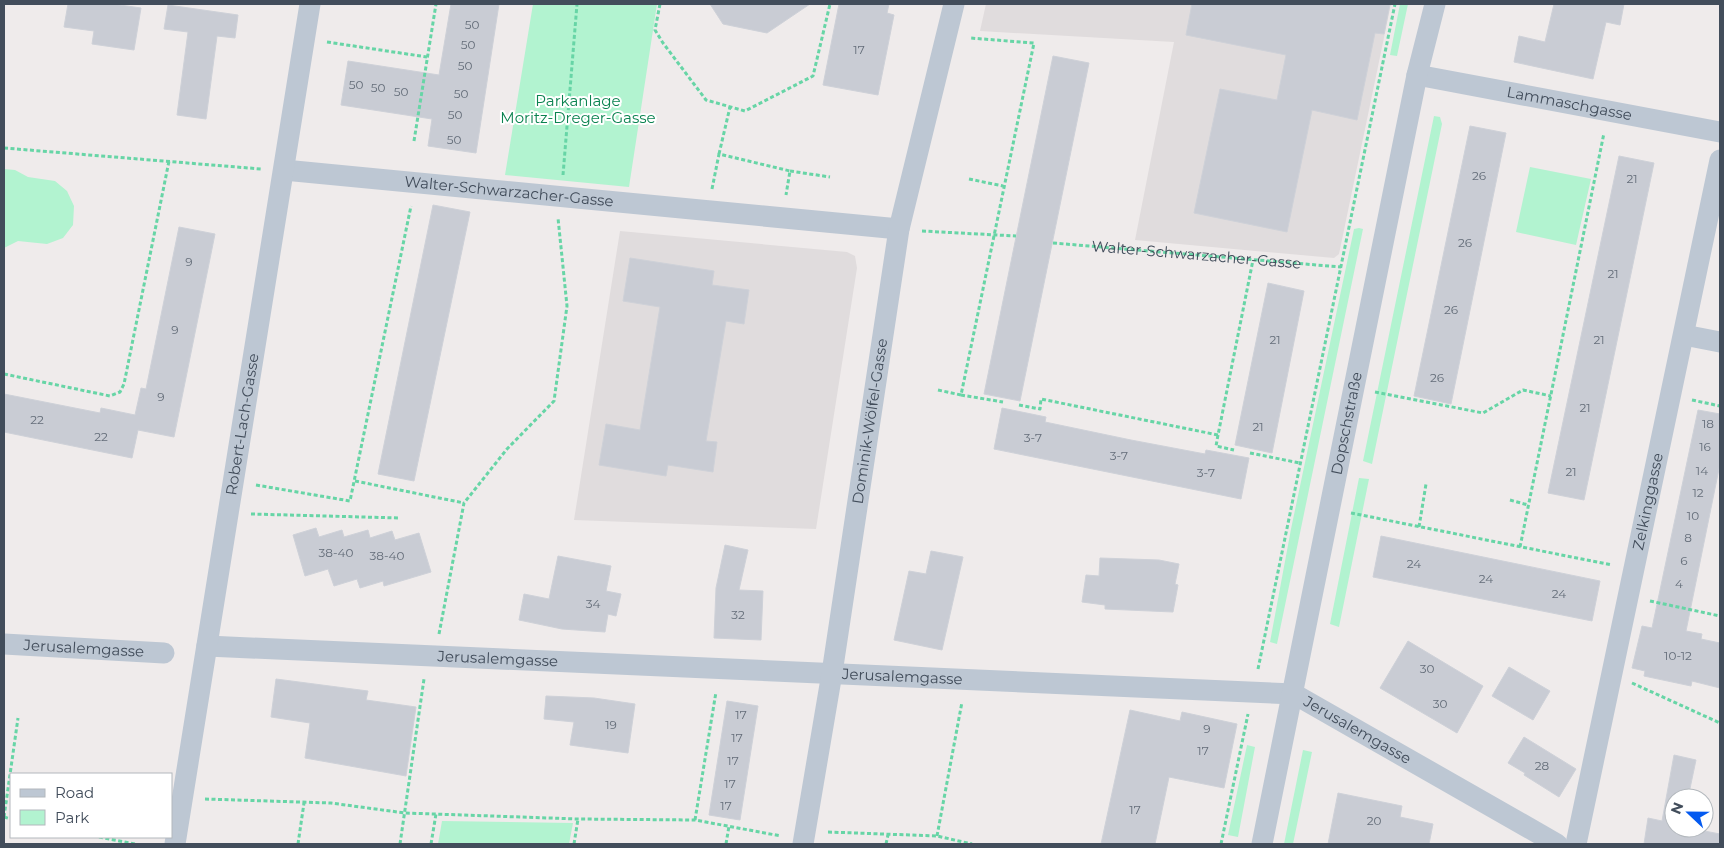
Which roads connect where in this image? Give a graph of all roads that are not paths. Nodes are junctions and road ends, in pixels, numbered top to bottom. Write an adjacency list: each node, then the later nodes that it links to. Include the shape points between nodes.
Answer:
1 (310, 4): 7 (street, Robert-Lach-Gasse)
2 (954, 4): 8 (street, Dominik-Wölfel-Gasse)
3 (1435, 4): 4 (street, Dopschstraße)
4 (1417, 75): 5 (street, Lammaschgasse); 15 (street, Dopschstraße)
5 (1720, 132)
6 (1720, 160): 9 (street, Zelkinggasse)
7 (284, 170): 8 (street, Walter-Schwarzacher-Gasse); 12 (street, Robert-Lach-Gasse)
8 (899, 229): 14 (street, Dominik-Wölfel-Gasse)
9 (1684, 335): 10 (street); 20 (street, Zelkinggasse)
10 (1720, 342)
11 (4, 644): 13 (street, Jerusalemgasse)
12 (207, 646): 14 (street, Jerusalemgasse); 17 (street, Robert-Lach-Gasse)
13 (164, 653)
14 (832, 673): 15 (street, Jerusalemgasse); 16 (street, Dominik-Wölfel-Gasse)
15 (1294, 694): 18 (street, Dopschstraße); 19 (street, Jerusalemgasse)
16 (804, 839)
17 (175, 844)
18 (1262, 844)
19 (1557, 844)
20 (1576, 844)

